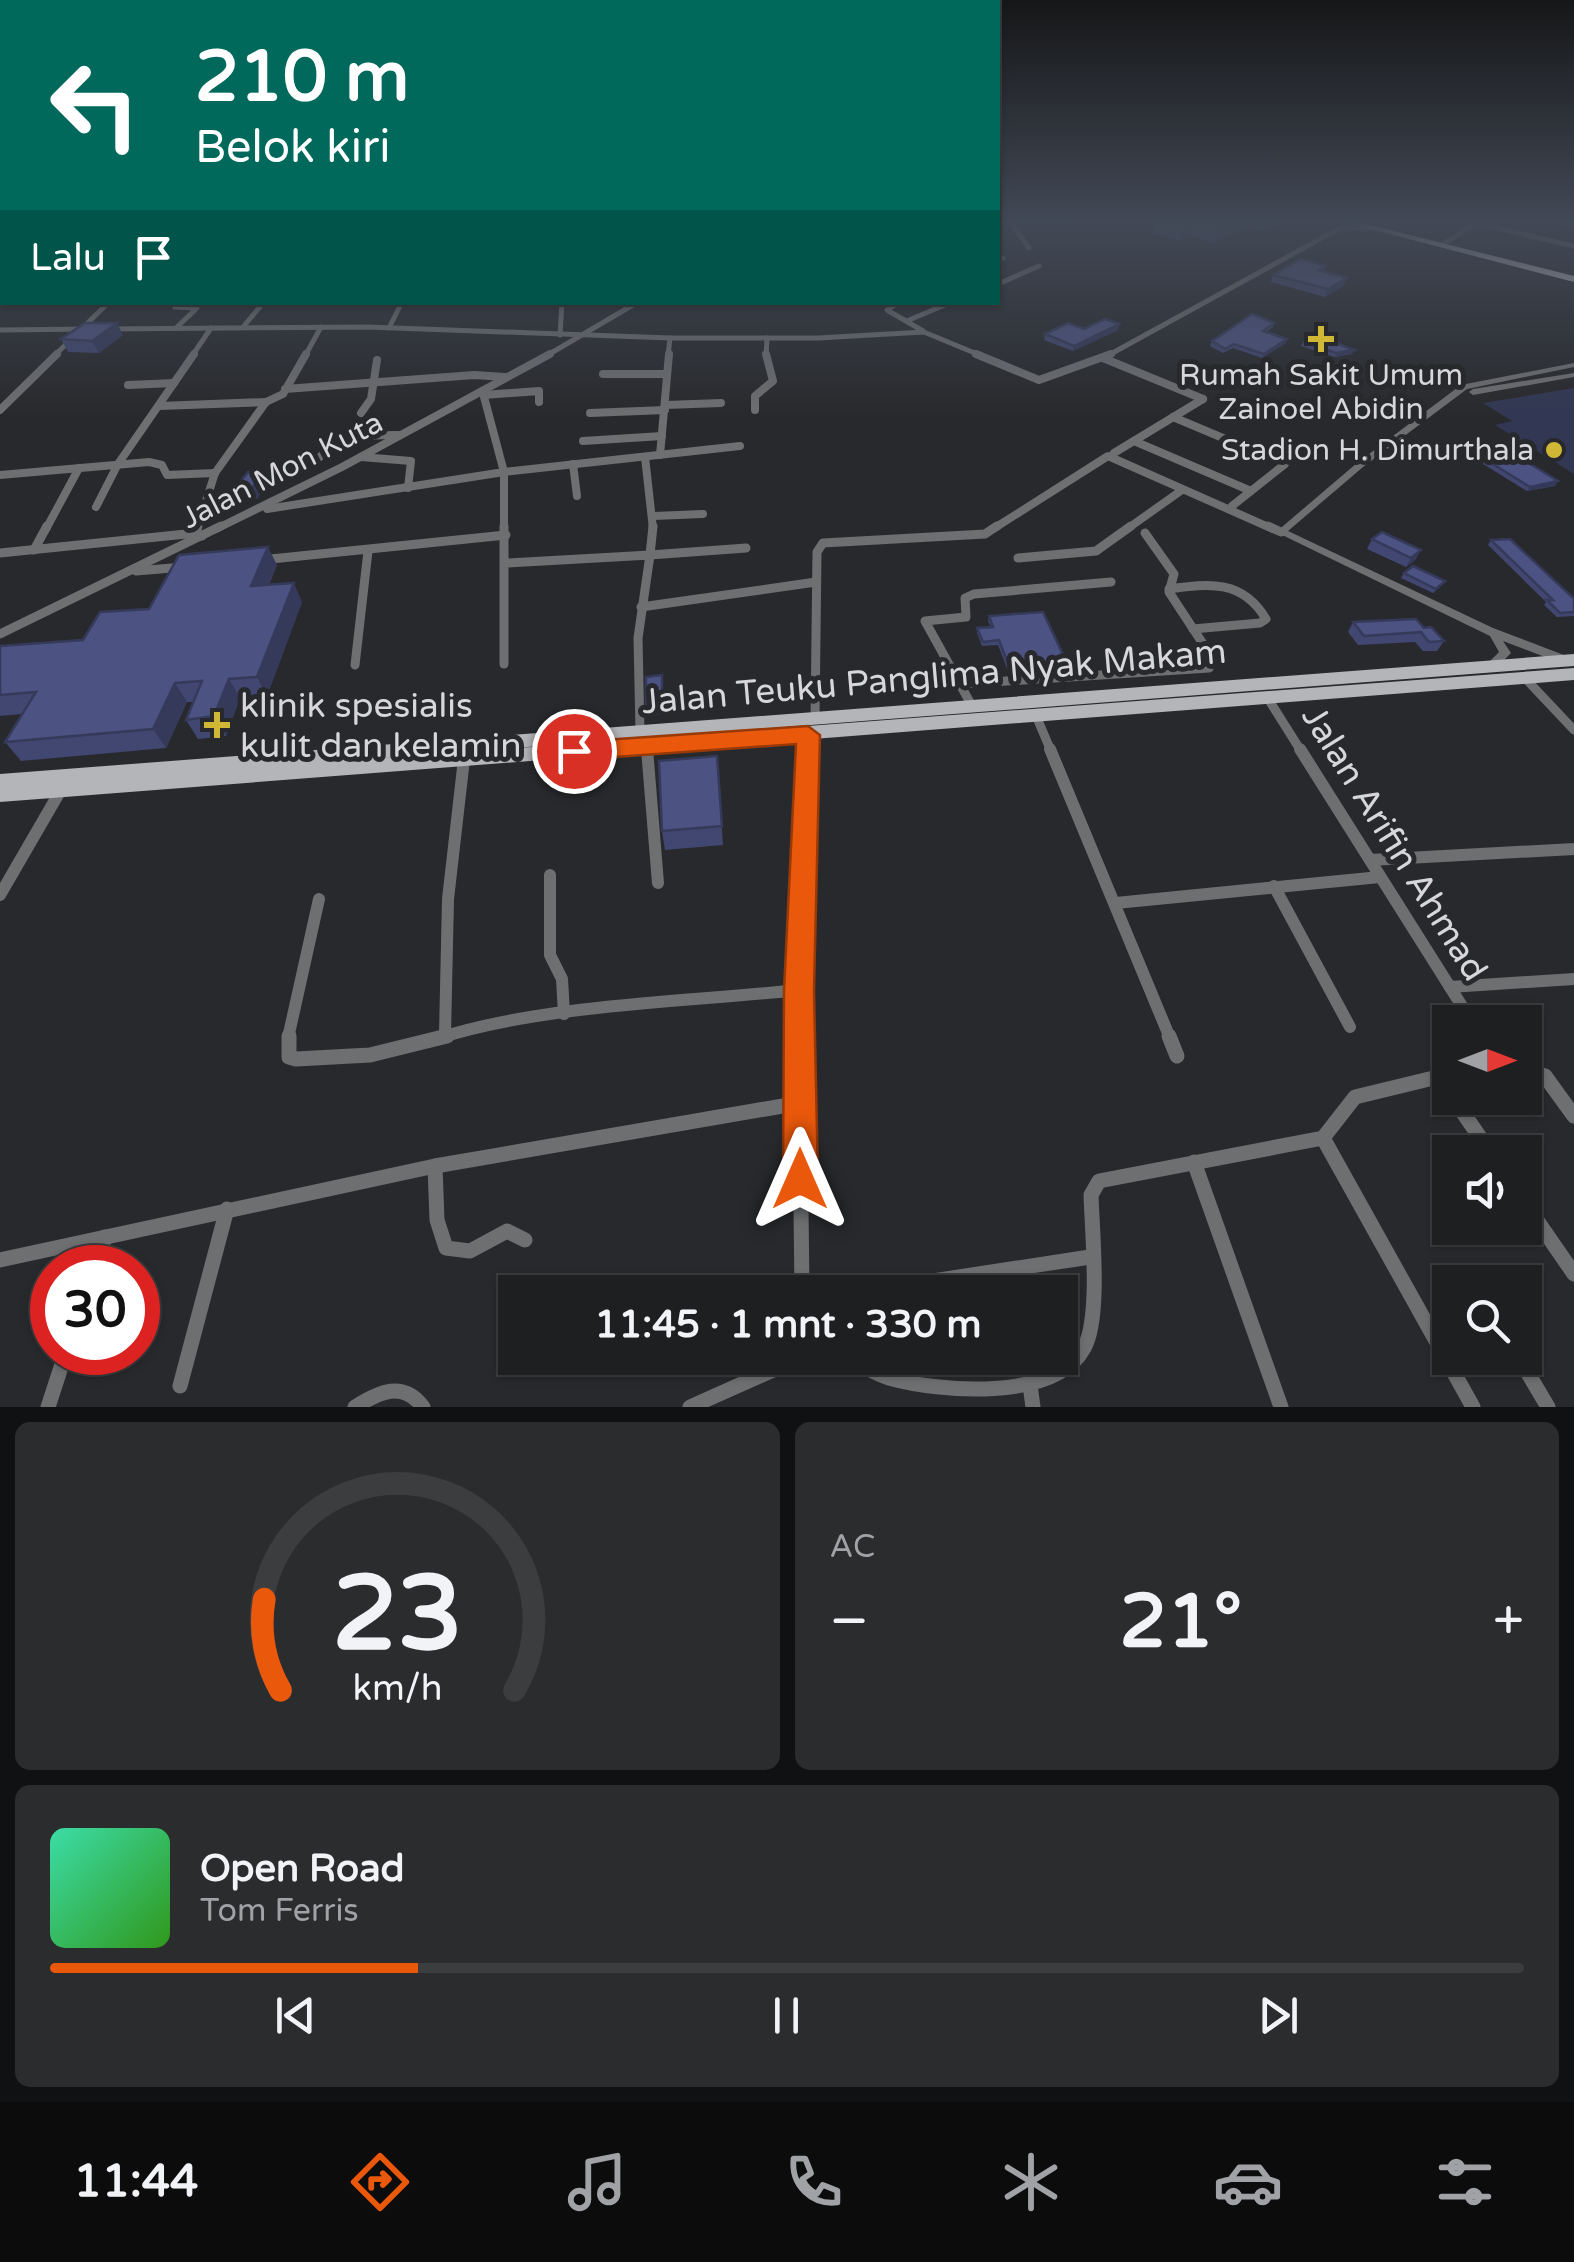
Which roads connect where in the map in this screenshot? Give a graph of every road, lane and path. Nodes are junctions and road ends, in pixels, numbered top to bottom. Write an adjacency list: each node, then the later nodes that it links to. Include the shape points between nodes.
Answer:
1 (1228, 287): 25 (street)
2 (106, 305): 18 (street)
3 (177, 305): 15 (street, via 197,308)
4 (262, 305): 12 (street)
5 (400, 305): 17 (street)
6 (563, 305): 21 (street)
7 (633, 305): 22 (street, Jalan Mon Kuta)
8 (896, 305): 11 (street, via 887,310)
9 (945, 305): 11 (street)
10 (303, 319): 13 (street)
11 (909, 320): 20 (street)
12 (244, 327): 13 (street); 16 (street)
13 (296, 327): 14 (street)
14 (321, 327): 17 (street); 38 (street)
15 (176, 328): 16 (street); 18 (street)
16 (211, 328): 35 (street)
17 (389, 328): 21 (street)
18 (79, 329): 19 (street); 41 (street)
19 (0, 330)
20 (924, 332): 24 (street); 25 (street, via 1039,380)
21 (560, 335): 22 (street)
22 (580, 337): 23 (street); 33 (street, Jalan Mon Kuta)
23 (670, 338): 24 (street); 30 (street)
24 (767, 338): 49 (street, via 773,381 755,396)
25 (1103, 358): 53 (street, via 1202,399)
26 (377, 360): 34 (street)
27 (1574, 366): 28 (street)
28 (1553, 369): 31 (street); 32 (street)
29 (603, 374): 30 (street)
30 (666, 374): 47 (street)
31 (1510, 376): 36 (street); 40 (street)
32 (1570, 376): 36 (street)
33 (506, 378): 34 (street); 39 (street, Jalan Mon Kuta)
34 (374, 382): 38 (street); 50 (street)
35 (174, 384): 37 (street); 46 (street)
36 (1524, 384): 40 (street)
37 (128, 385)
38 (285, 390): 42 (street)
39 (483, 394): 43 (street, via 540,392); 54 (street, Jalan Mon Kuta); 67 (street)
40 (1454, 394): 79 (street)
41 (5, 400): 48 (street)
42 (266, 402): 46 (street); 68 (street)
43 (538, 402)
44 (721, 403): 45 (street)
45 (695, 404): 47 (street); 52 (street)
46 (160, 406): 64 (street)
47 (665, 407): 51 (street); 55 (street)
48 (0, 410)
49 (756, 410)
50 (362, 413)
51 (590, 413)
52 (697, 415)
53 (1172, 417): 56 (street); 72 (street, via 1286,464)
54 (399, 435): 61 (street, via 338,436); 62 (street, Jalan Mon Kuta)
55 (662, 436): 57 (street); 60 (street)
56 (1134, 441): 59 (street); 72 (street)
57 (583, 442)
58 (740, 446): 60 (street)
59 (1114, 453)
60 (660, 455): 63 (street)
61 (320, 457)
62 (360, 457): 70 (street, via 411,462); 76 (street, Jalan Mon Kuta)
63 (645, 457): 65 (street); 78 (street)
64 (118, 464): 66 (street); 68 (street, via 149,462 175,476); 75 (street)
65 (573, 464): 67 (street); 73 (street)
66 (79, 468): 69 (street); 84 (street)
67 (504, 472): 70 (street); 82 (street)
68 (216, 474): 81 (street)
69 (0, 475)
70 (408, 488): 76 (street)
71 (1182, 490): 79 (street); 88 (street, via 1096,551); 93 (street, via 1108,456 985,534 823,543)
72 (1251, 491): 74 (street)
73 (577, 496)
74 (1232, 506)
75 (96, 507)
76 (256, 510): 81 (street, Jalan Mon Kuta)
77 (703, 514): 78 (street)
78 (654, 516): 87 (street)
79 (1281, 532): 98 (street)
80 (1145, 533): 95 (street, via 1176,578)
81 (199, 534): 84 (street); 92 (street, Jalan Mon Kuta)
82 (506, 535): 85 (street); 90 (street)
83 (746, 548): 87 (street)
84 (34, 550): 86 (street)
85 (368, 551): 89 (street); 101 (street)
86 (0, 553)
87 (650, 555): 90 (street); 96 (street)
88 (1018, 558)
89 (247, 561)
90 (506, 563): 100 (street)
91 (189, 566): 92 (street)
92 (130, 572): 99 (street, Jalan Mon Kuta)
93 (816, 582): 96 (street); 110 (street)
94 (1111, 582): 105 (street, via 974,594 965,598 966,617 926,622)
95 (1168, 589): 97 (street); 97 (street, via 1229,584 1252,598 1266,619)
96 (641, 607): 112 (street)
97 (1192, 630): 105 (street, via 1211,656 1209,668)
98 (1489, 631): 102 (street, via 1505,653); 103 (street)
99 (0, 634)
100 (504, 664)
101 (355, 665)
102 (1492, 665): 103 (main road, Jalan Teuku Panglima Nyak Makam); 108 (main road, Jalan Teuku Panglima Nyak Makam)
103 (1571, 665): 104 (main road, Jalan Teuku Panglima Nyak Makam)
104 (1524, 677): 106 (main road, Jalan Teuku Panglima Nyak Makam); 111 (street)
105 (961, 684): 107 (street)
106 (1267, 696): 109 (main road, Jalan Teuku Panglima Nyak Makam); 118 (street, Jalan Arifin Ahmad)
107 (972, 706): 108 (main road, Jalan Teuku Panglima Nyak Makam); 110 (main road, Jalan Teuku Panglima Nyak Makam)
108 (1012, 711): 109 (main road, Jalan Teuku Panglima Nyak Makam); 110 (main road, Jalan Teuku Panglima Nyak Makam)
109 (1037, 718): 125 (street)
110 (812, 727): 112 (main road, Jalan Teuku Panglima Nyak Makam); 128 (street)
111 (1574, 730)
112 (644, 739): 113 (main road, Jalan Teuku Panglima Nyak Makam); 115 (main road, Jalan Teuku Panglima Nyak Makam); 121 (street)
113 (464, 759): 115 (main road, Jalan Teuku Panglima Nyak Makam); 132 (street, via 448,900)
114 (0, 781): 115 (main road, Jalan Teuku Panglima Nyak Makam)
115 (65, 783): 116 (main road, Jalan Teuku Panglima Nyak Makam); 123 (street)
116 (0, 795)
117 (1574, 848): 118 (street)
118 (1370, 860): 120 (street, Jalan Arifin Ahmad)
119 (550, 875): 130 (street, via 550,955 562,979)
120 (1380, 877): 122 (street); 127 (street, Jalan Arifin Ahmad)
121 (658, 883)
122 (1274, 886): 125 (street); 131 (street)
123 (0, 896)
124 (319, 899): 132 (street, via 289,1057 370,1055)
125 (1116, 903): 133 (street)
126 (1574, 980): 127 (street)
127 (1450, 987): 129 (street, Jalan Arifin Ahmad)
128 (799, 990): 130 (street); 138 (street)
129 (1461, 1005)
130 (564, 1014): 132 (street)
131 (1350, 1027)
132 (445, 1034)
133 (1177, 1056)
134 (1542, 1075): 137 (street)
135 (1432, 1078): 140 (street, via 1355,1097)
136 (1574, 1087): 137 (street)
137 (1557, 1090): 139 (street)
138 (800, 1104): 142 (street); 151 (street)
139 (1574, 1116)
140 (1323, 1138): 141 (street); 165 (street)
141 (1194, 1162): 148 (street, via 1099,1181 1091,1195); 164 (street)
142 (435, 1166): 143 (street); 145 (street, via 437,1220 446,1248 473,1251 508,1231)
143 (227, 1209): 144 (street); 158 (street)
144 (105, 1236): 147 (street); 149 (street)
145 (526, 1240)
146 (1542, 1240): 150 (street)
147 (102, 1245)
148 (1090, 1257): 152 (street); 157 (street, via 1086,1346 1067,1371)
149 (0, 1260)
150 (1574, 1274)
151 (802, 1275)
152 (972, 1275)
153 (58, 1375): 160 (street)
154 (762, 1375): 159 (street)
155 (881, 1375): 157 (street, via 930,1386)
156 (1529, 1375): 166 (street)
157 (1030, 1385): 163 (street)
158 (180, 1386)
159 (694, 1406)
160 (48, 1407)
161 (355, 1407): 162 (street, via 398,1388 417,1396)
162 (423, 1407)
163 (1033, 1407)
164 (1281, 1407)
165 (1473, 1407)
166 (1548, 1407)

